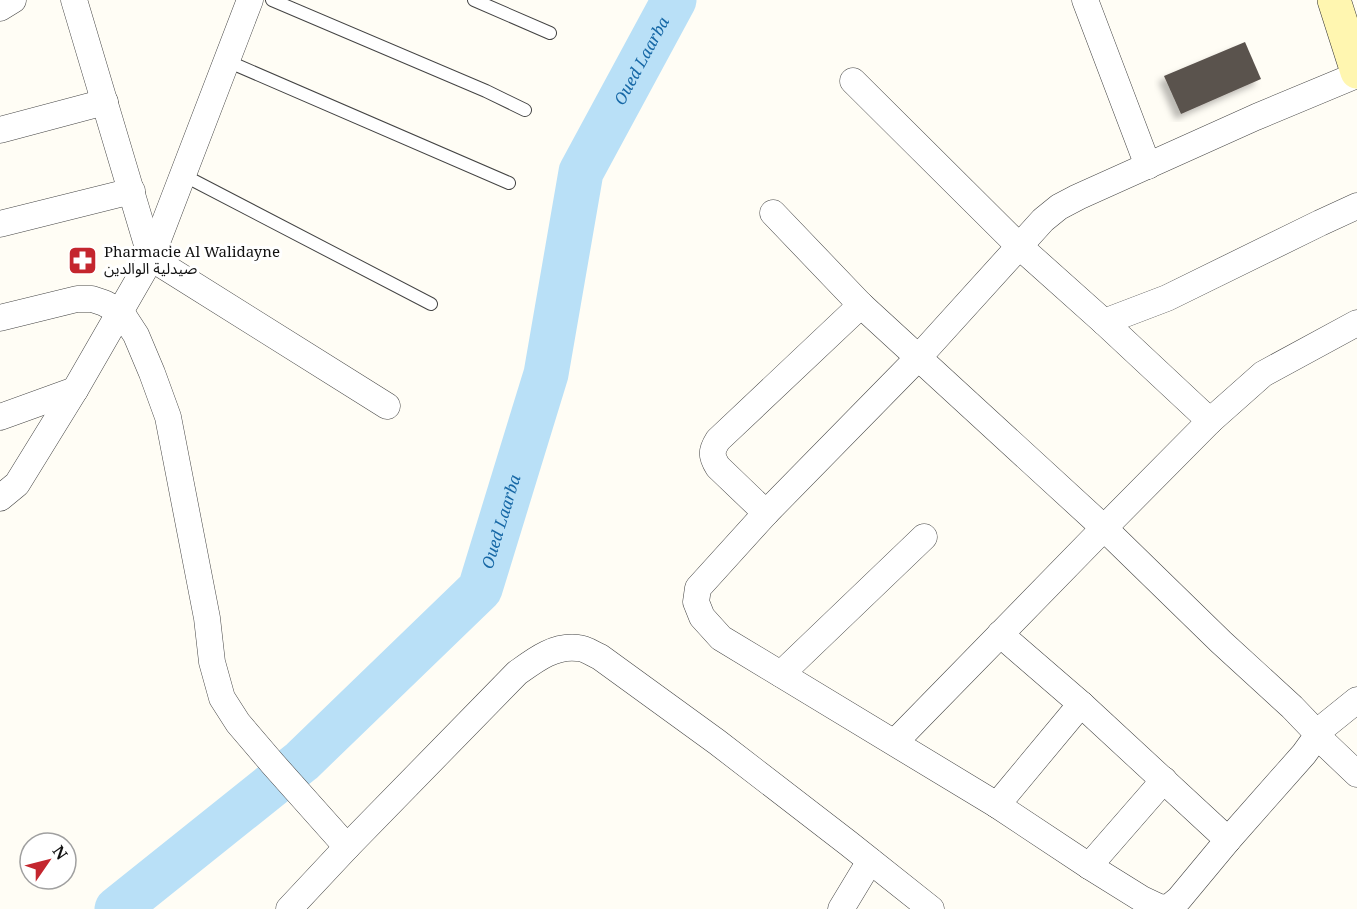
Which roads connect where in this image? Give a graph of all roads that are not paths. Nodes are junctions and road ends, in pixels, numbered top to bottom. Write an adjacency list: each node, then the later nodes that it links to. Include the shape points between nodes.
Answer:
1 (13, 0): 8 (street)
2 (74, 0): 13 (street)
3 (250, 0): 10 (street)
4 (272, 0): 14 (lane)
5 (474, 0): 9 (lane)
6 (1085, 0): 16 (street)
7 (1334, 0): 11 (street)
8 (0, 8)
9 (550, 33)
10 (227, 61): 17 (street); 18 (lane)
11 (1357, 73): 16 (street)
12 (853, 81): 23 (street)
13 (105, 102): 15 (street); 19 (street)
14 (525, 110)
15 (0, 130)
16 (1148, 166): 23 (street, via 1059,207)
17 (183, 175): 24 (street); 25 (lane)
18 (509, 183)
19 (132, 191): 22 (street); 24 (street)
20 (1357, 206): 29 (street, via 1167,298)
21 (772, 213): 26 (street)
22 (0, 224)
23 (1019, 246): 29 (street); 31 (street)
24 (151, 258): 27 (street); 33 (street)
25 (431, 304)
26 (861, 306): 31 (street); 37 (street, via 712,449 718,467)
27 (121, 312): 28 (street, via 92,299 77,299); 32 (street); 50 (street, via 136,335 168,417 212,662 222,698 238,723)
28 (0, 318)
29 (1104, 322): 35 (street)
30 (1357, 323): 35 (street, via 1263,374)
31 (917, 358): 37 (street); 38 (street)
32 (75, 390): 34 (street); 36 (street, via 17,484)
33 (387, 406)
34 (0, 417)
35 (1210, 421): 38 (street)
36 (0, 498)
37 (766, 513): 41 (street, via 698,588 696,603 702,617 721,638)
38 (1104, 528): 40 (street); 44 (street, via 1292,707)
39 (924, 537): 41 (street)
40 (1000, 634): 43 (street); 45 (street)
41 (781, 674): 45 (street)
42 (1357, 700): 44 (street)
43 (1081, 704): 47 (street); 48 (street)
44 (1316, 735): 46 (street); 49 (street, via 1304,754)
45 (895, 742): 48 (street)
46 (1357, 774)
47 (1164, 780): 49 (street); 52 (street)
48 (997, 805): 52 (street)
49 (1228, 840): 53 (street)
50 (347, 847): 51 (street, via 517,673 540,656 579,648 600,657 708,735); 54 (street)
51 (870, 861): 55 (street); 56 (street)
52 (1089, 866): 53 (street, via 1142,899)
53 (1168, 908)
54 (289, 909)
55 (841, 909)
56 (931, 909)

